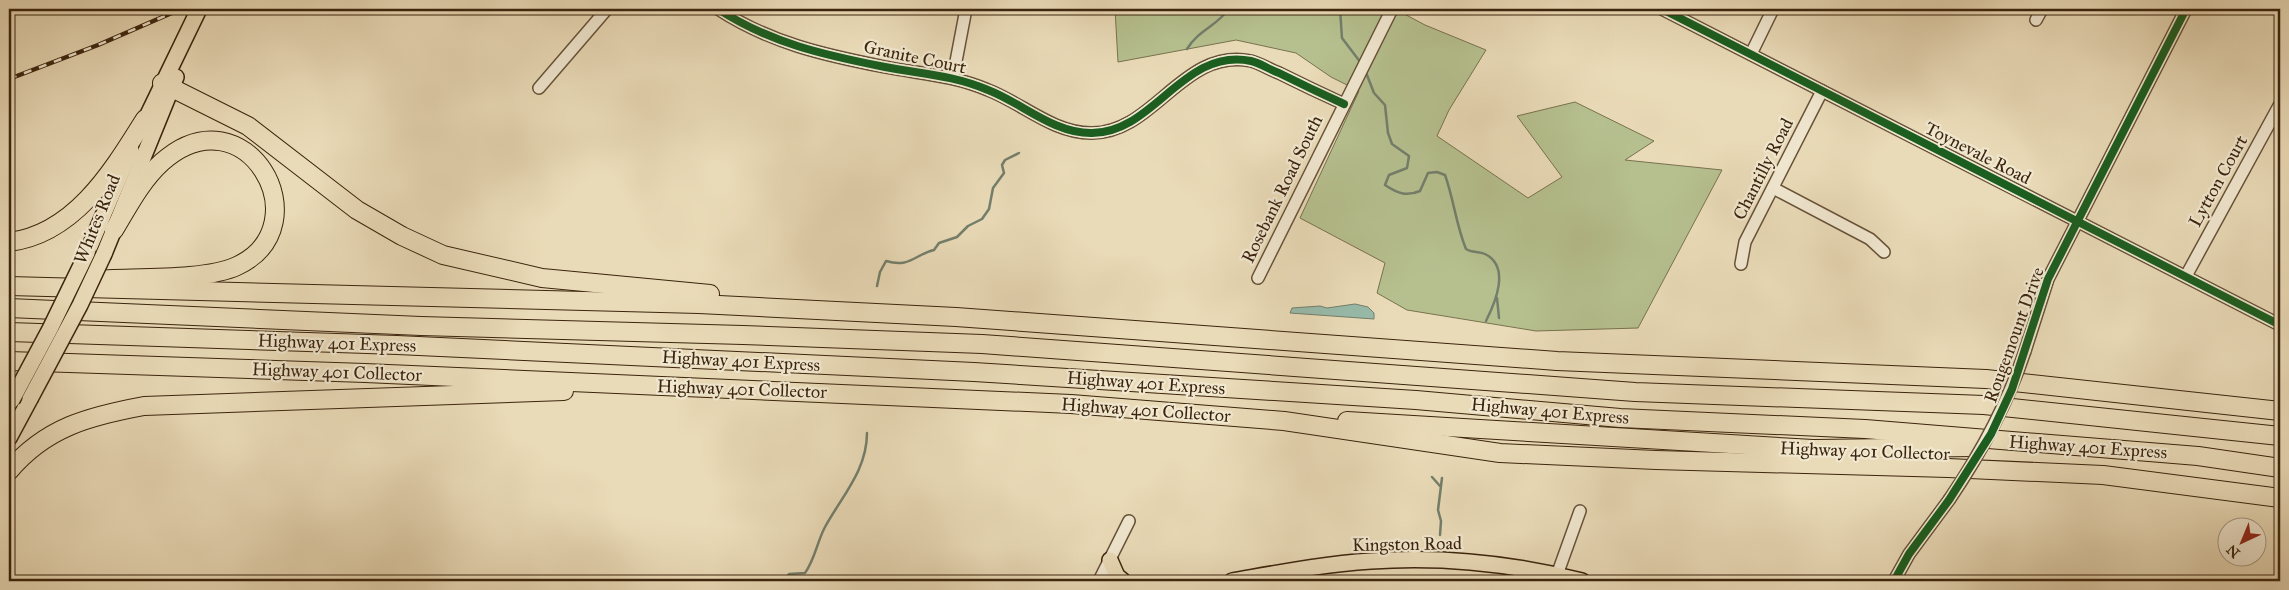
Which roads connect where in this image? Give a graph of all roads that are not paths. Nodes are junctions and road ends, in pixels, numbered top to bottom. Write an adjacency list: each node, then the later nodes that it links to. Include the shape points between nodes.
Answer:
1 (199, 9): 12 (main road, Whites Road)
2 (208, 9): 12 (main road, Whites Road)
3 (607, 9): 16 (street)
4 (718, 9): 14 (street, Granite Court, via 744,26 794,46 886,67)
5 (966, 9): 14 (street)
6 (1392, 9): 18 (street, Rosebank Road South)
7 (1662, 9): 13 (street, Toynevale Road)
8 (1773, 9): 13 (street)
9 (2042, 9): 11 (street)
10 (2186, 9): 22 (street, Rougemount Drive)
11 (2036, 20)
12 (189, 39): 15 (main road, Whites Road)
13 (1751, 54): 17 (street, Toynevale Road)
14 (953, 77): 18 (street, Granite Court, via 1005,98 1064,130 1092,133 1119,128 1198,69 1224,61 1251,61)
15 (167, 85): 20 (main road, Whites Road); 23 (main road, Whites Road); 32 (highway, via 248,126 357,210 443,255 542,278 701,293)
16 (539, 88)
17 (1822, 91): 21 (street, Chantilly Road); 22 (street, Toynevale Road)
18 (1344, 104): 28 (street, Rosebank Road South)
19 (2280, 104): 27 (street, Lytton Court)
20 (145, 118): 24 (highway, via 110,174 81,206 54,227 21,241); 39 (main road, Whites Road, bridge, via 87,253)
21 (1773, 188): 25 (street, via 1870,239); 26 (street, Chantilly Road, via 1746,242)
22 (2078, 221): 27 (street, Toynevale Road); 56 (street, Rougemount Drive, bridge, via 2048,279 2012,389 1994,427)
23 (114, 230): 30 (highway, via 156,167 176,151 194,143 223,141 243,150 264,170 275,198 274,219 266,239 236,267 208,274 66,282); 43 (main road, Whites Road, bridge, via 80,305)
24 (9, 242)
25 (1884, 252)
26 (1741, 264)
27 (2186, 276): 33 (street, Toynevale Road)
28 (1258, 278)
29 (9, 286): 30 (highway)
30 (40, 287): 32 (highway, via 699,304)
31 (9, 308): 42 (highway, Highway 401 Express, via 422,326 982,344 1635,392 1984,405)
32 (839, 311): 40 (highway, via 1557,361 1986,378)
33 (2280, 324)
34 (9, 332): 44 (highway, Highway 401 Express, via 368,344 984,373)
35 (9, 361): 36 (highway, Highway 401 Collector)
36 (50, 362): 37 (highway); 38 (highway, Highway 401 Collector)
37 (9, 369)
38 (644, 385): 41 (highway, Highway 401 Collector, via 1071,404); 46 (highway, via 521,394 144,406 102,414 62,429 28,452)
39 (10, 402)
40 (2280, 411)
41 (1284, 421): 44 (highway, via 1374,422 1813,449 1953,448); 47 (highway, Highway 401 Collector, via 1500,453 2103,475)
42 (2280, 436)
43 (9, 438)
44 (2024, 443): 45 (highway, Highway 401 Express, via 2198,456)
45 (2280, 468)
46 (9, 471)
47 (2280, 498)
48 (1580, 511): 51 (street)
49 (1130, 521): 50 (street)
50 (1110, 560): 52 (street); 53 (main road)
51 (1557, 575): 54 (main road, Kingston Road, via 1476,563 1371,561); 55 (main road, Kingston Road)
52 (1099, 581)
53 (1123, 581)
54 (1232, 581)
55 (1582, 581)
56 (1894, 581)

